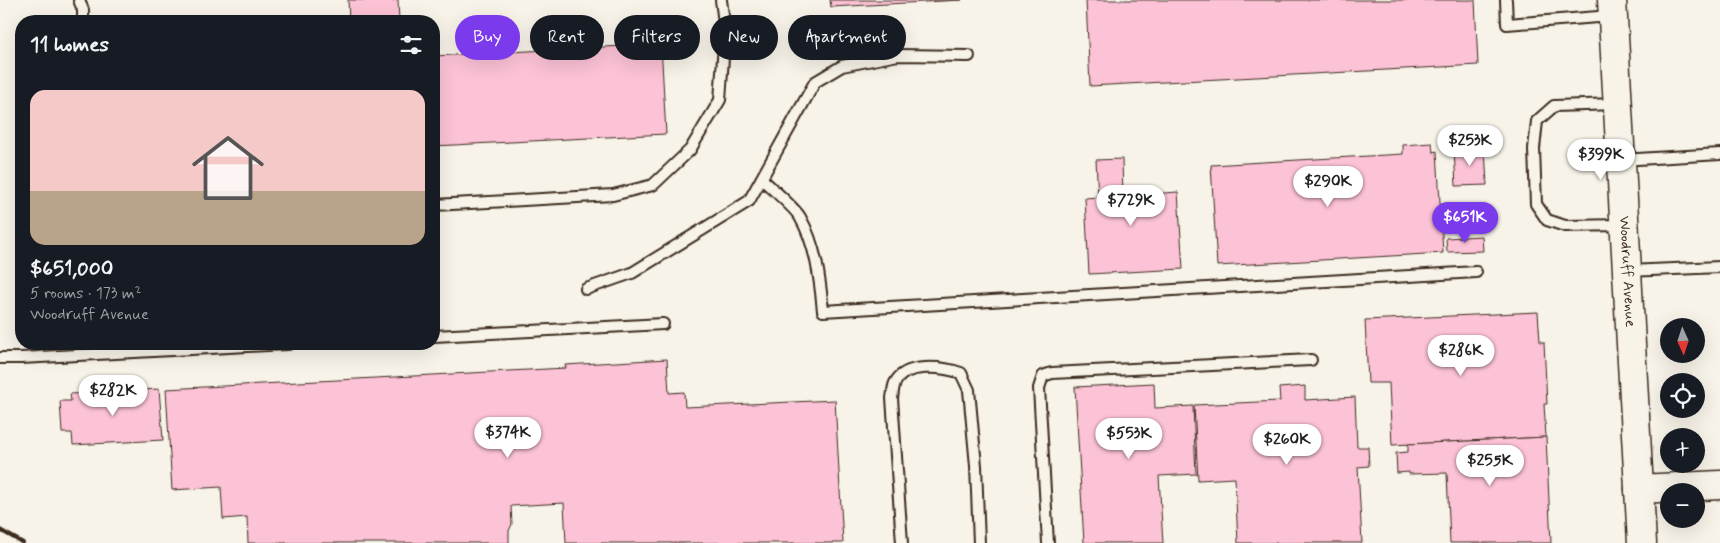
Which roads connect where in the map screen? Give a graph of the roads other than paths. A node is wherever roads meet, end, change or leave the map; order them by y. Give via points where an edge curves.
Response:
1 (79, 0) edge
2 (721, 0) edge
3 (1506, 0) edge
4 (1612, 8) edge
5 (83, 15) edge
6 (969, 56) dead end
7 (1617, 104) junction
8 (1720, 154) edge
9 (1621, 160) junction
10 (762, 179) junction
11 (440, 205) edge
12 (1624, 225) junction
13 (1720, 267) edge
14 (1627, 271) junction
15 (1476, 272) dead end
16 (586, 289) dead end
17 (663, 324) dead end
18 (440, 336) edge
19 (174, 350) edge
20 (0, 358) edge
21 (1311, 360) dead end
22 (1720, 484) edge
23 (1639, 489) junction
24 (902, 543) edge
25 (979, 543) edge
26 (1048, 543) edge
27 (1642, 543) edge

1 - 5 lane
2 - 11 lane via 724,30 720,100 690,150 653,185 613,195
3 - 4 lane via 1507,24
4 - 7 main road, Woodruff Avenue
6 - 10 lane via 898,55 842,66 815,82
7 - 9 main road, Woodruff Avenue
7 - 12 lane via 1554,106 1537,121 1534,149 1536,204 1546,220 1565,226
8 - 9 lane
9 - 12 main road, Woodruff Avenue
10 - 15 lane via 800,216 814,252 823,311
10 - 16 lane via 750,201 632,273
12 - 14 main road, Woodruff Avenue
13 - 14 lane
14 - 23 main road, Woodruff Avenue
17 - 18 lane
19 - 20 lane
21 - 26 lane via 1043,376 1039,388
22 - 23 main road
23 - 27 main road, Woodruff Avenue
24 - 25 lane via 892,398 901,376 927,366 961,374 970,390

